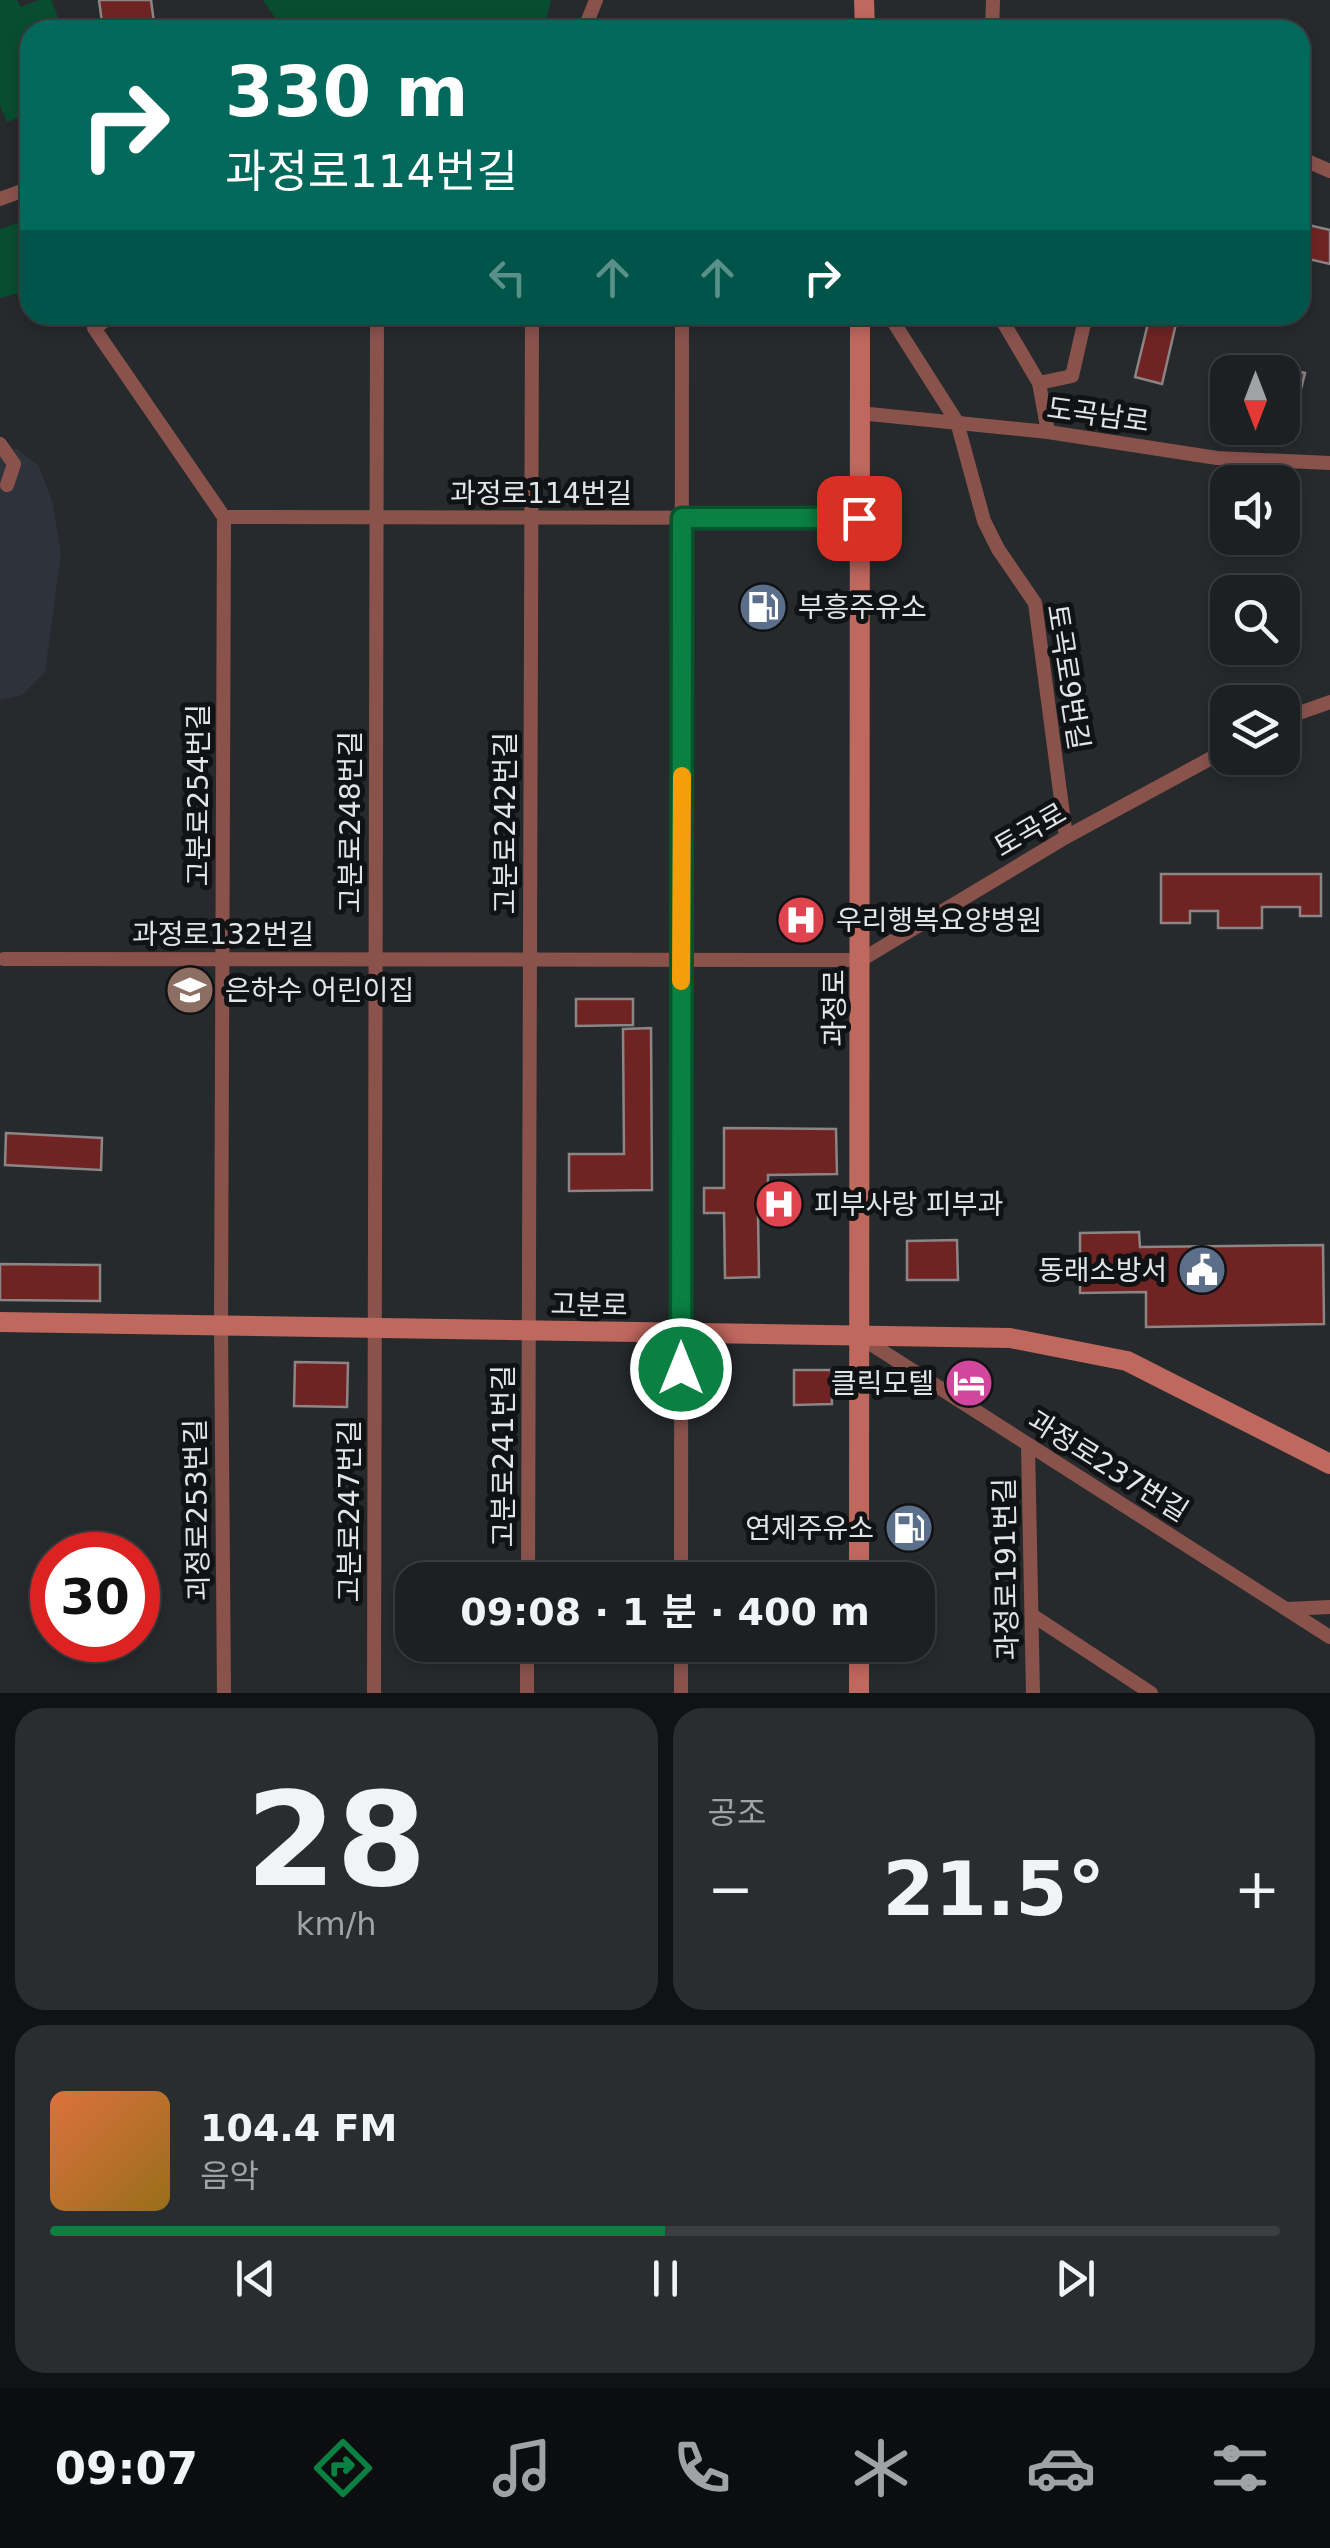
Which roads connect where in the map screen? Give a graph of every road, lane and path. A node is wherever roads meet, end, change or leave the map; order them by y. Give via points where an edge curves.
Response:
1 (99, 325) edge
2 (377, 325) edge
3 (532, 325) edge
4 (682, 325) edge
5 (860, 325) edge
6 (895, 325) edge
7 (1005, 325) edge
8 (1084, 325) edge
9 (1039, 383) junction
10 (859, 413) junction
11 (957, 422) junction
12 (1048, 432) junction
13 (0, 444) edge
14 (1330, 463) edge
15 (7, 485) dead end
16 (224, 517) junction
17 (376, 518) junction
18 (531, 518) junction
19 (682, 518) junction
20 (859, 518) junction
21 (1330, 702) edge
22 (1300, 713) edge
23 (1210, 759) edge
24 (1066, 837) junction
25 (4, 959) dead end
26 (222, 959) junction
27 (375, 959) junction
28 (530, 960) junction
29 (681, 960) junction
30 (862, 960) junction
31 (0, 1322) edge
32 (221, 1326) junction
33 (374, 1329) junction
34 (529, 1331) junction
35 (681, 1334) junction
36 (859, 1337) junction
37 (1028, 1445) junction
38 (1330, 1464) edge
39 (528, 1562) edge
40 (681, 1562) edge
41 (859, 1562) edge
42 (1330, 1606) edge
43 (1287, 1609) junction
44 (1032, 1615) junction
45 (1330, 1637) edge
46 (527, 1662) edge
47 (681, 1662) edge
48 (859, 1662) edge
49 (224, 1693) edge
50 (374, 1693) edge
51 (527, 1693) edge
52 (681, 1693) edge
53 (859, 1693) edge
54 (1032, 1693) edge
55 (1151, 1693) edge

1 - 16 street via 94,328
2 - 17 street, 고분로248번길
3 - 18 street, 고분로242번길
4 - 19 street
5 - 10 main road, 과정로
6 - 11 street
7 - 9 street
8 - 9 street via 1072,376
9 - 12 street
10 - 11 street, 도곡남로
10 - 20 main road, 과정로
11 - 12 street, 도곡남로
11 - 24 street, 토곡로9번길 via 984,520 1036,603
12 - 14 street, 도곡남로 via 1216,458
13 - 15 street via 14,464
16 - 17 street, 과정로114번길
16 - 26 street, 고분로254번길
17 - 18 street, 과정로114번길
17 - 27 street, 고분로248번길
18 - 19 street, 과정로114번길
18 - 28 street, 고분로242번길
19 - 20 street, 과정로114번길
19 - 29 street
20 - 30 main road, 과정로
21 - 22 street
23 - 24 street, 토곡로
24 - 30 street, 토곡로
25 - 26 street, 과정로132번길
26 - 27 street, 과정로132번길
26 - 32 street, 고분로254번길
27 - 28 street, 과정로132번길
27 - 33 street, 고분로248번길
28 - 29 street, 과정로132번길
28 - 34 street, 고분로242번길
29 - 30 street, 과정로132번길
29 - 35 street
30 - 36 main road, 과정로
31 - 32 main road, 고분로
32 - 33 main road, 고분로
32 - 49 street, 괴정로253번길
33 - 34 main road, 고분로
33 - 50 street, 고분로247번길
34 - 35 main road, 고분로
34 - 39 street, 고분로241번길
35 - 36 main road, 고분로
35 - 40 street
36 - 37 street, 과정로237번길
36 - 38 main road, 고분로 via 1010,1338 1127,1360
36 - 41 main road, 과정로
37 - 43 street, 과정로237번길
37 - 44 street, 과정로191번길
42 - 43 street
43 - 45 street, 과정로237번길
44 - 54 street, 과정로191번길
44 - 55 street
46 - 51 street
47 - 52 street
48 - 53 main road

